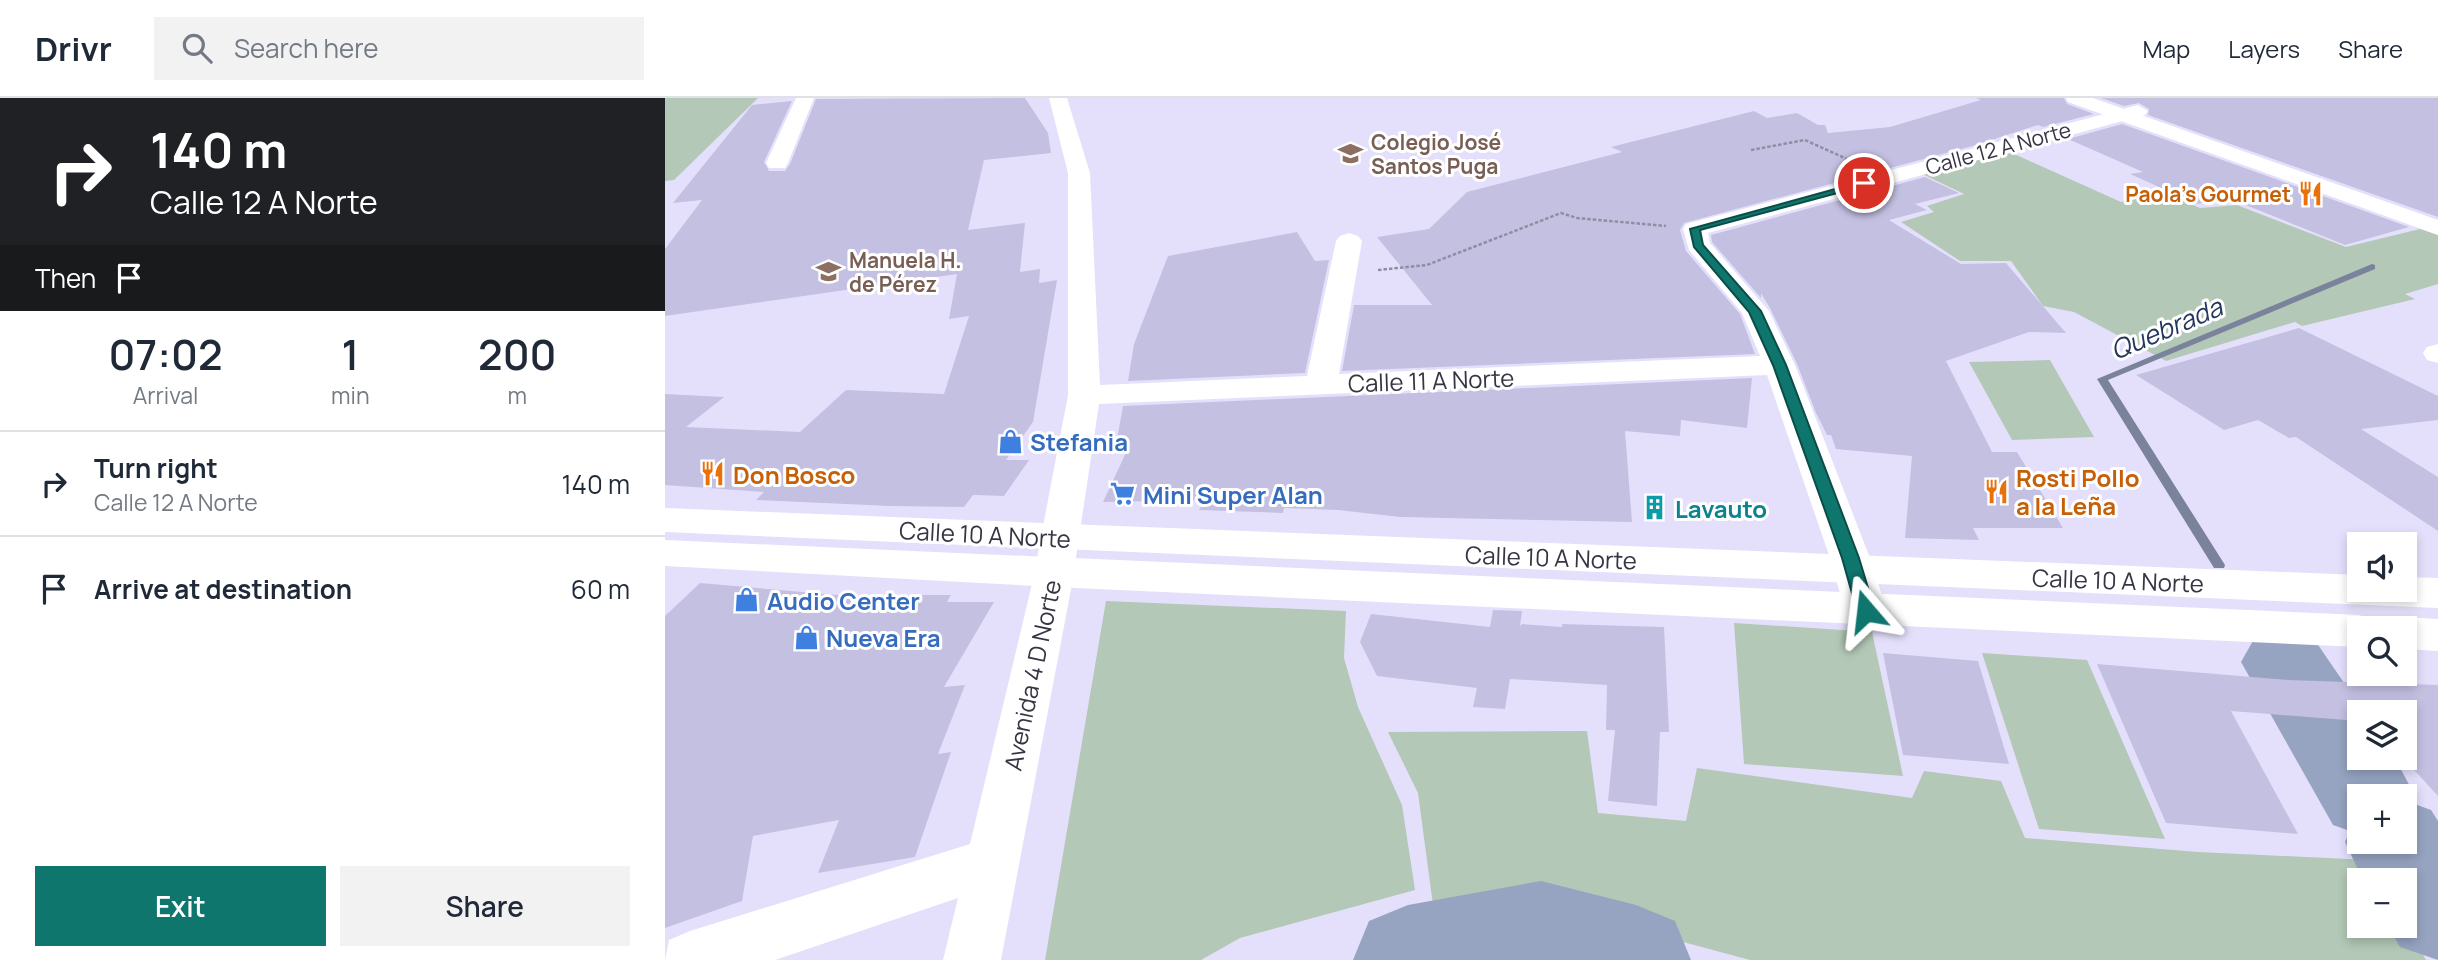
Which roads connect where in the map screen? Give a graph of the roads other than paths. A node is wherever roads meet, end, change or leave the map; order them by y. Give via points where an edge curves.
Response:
1 (805, 98) edge
2 (1058, 98) edge
3 (2087, 99) edge
4 (2131, 113) junction
5 (776, 163) dead end
6 (2438, 218) edge
7 (2438, 228) edge
8 (1349, 241) dead end
9 (1779, 365) junction
10 (1321, 384) junction
11 (1084, 395) junction
12 (665, 520) edge
13 (665, 553) edge
14 (1056, 556) junction
15 (1853, 569) junction
16 (2435, 596) edge
17 (1866, 611) junction
18 (2347, 631) edge
19 (2417, 634) edge
20 (2438, 635) edge
21 (991, 862) junction
22 (690, 960) edge
23 (972, 960) edge

1 - 5 street
2 - 11 street, Avenida 4 D Norte via 1079,173
3 - 4 street
4 - 6 street
4 - 7 street
4 - 9 street, Calle 12 A Norte via 1695,229 1698,245 1755,311
8 - 10 street
9 - 10 street, Calle 11 A Norte
9 - 15 street
10 - 11 street, Calle 11 A Norte
11 - 14 street, Avenida 4 D Norte
12 - 14 street, Calle 10 A Norte
13 - 14 street, Calle 10 A Norte
14 - 15 street, Calle 10 A Norte
14 - 17 street, Calle 10 A Norte
14 - 21 street, Avenida 4 D Norte
15 - 16 street, Calle 10 A Norte
15 - 17 street
17 - 18 street, Calle 10 A Norte
19 - 20 street
21 - 22 street
21 - 23 street, Avenida 4 D Norte

